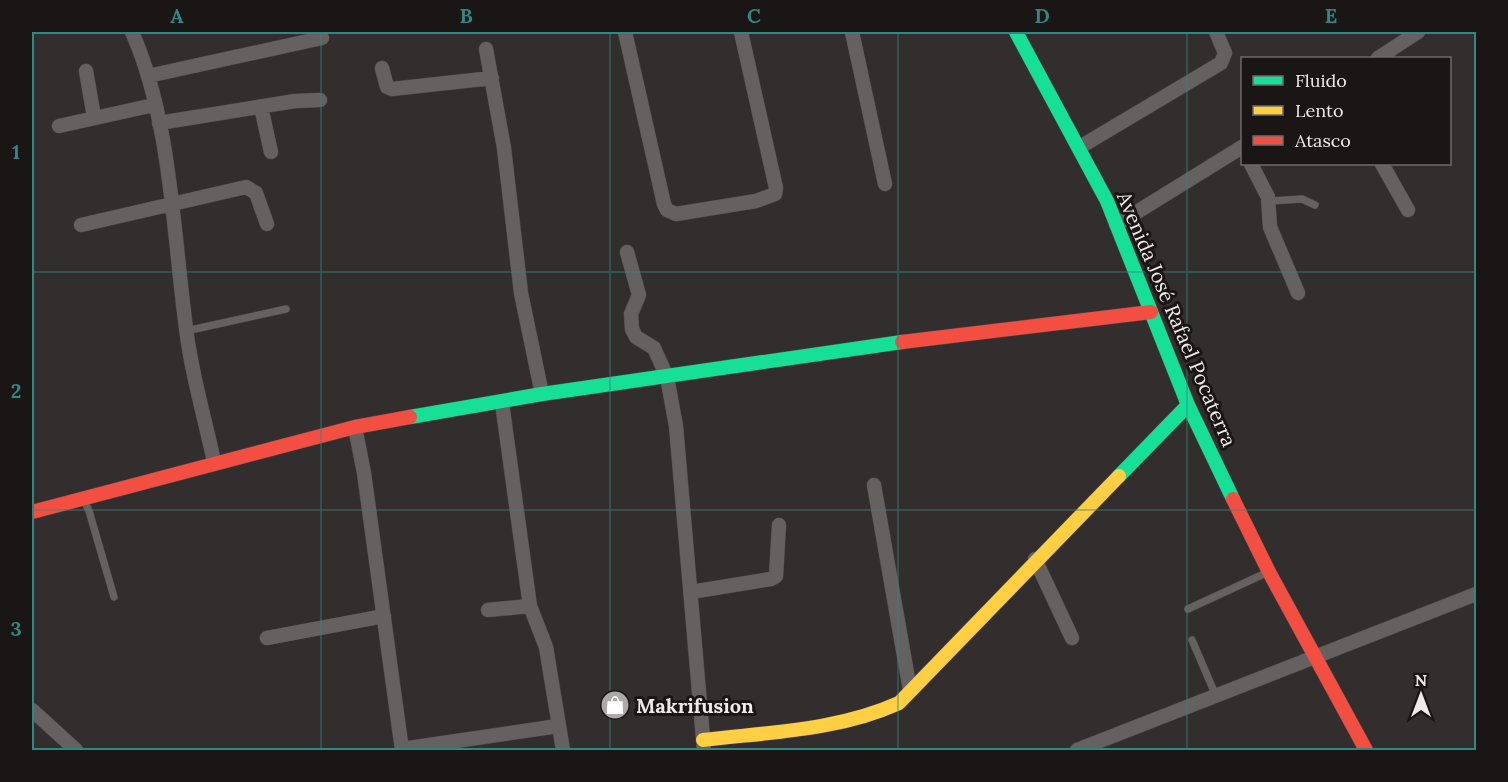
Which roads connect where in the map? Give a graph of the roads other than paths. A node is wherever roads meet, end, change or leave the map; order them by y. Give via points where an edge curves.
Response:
1 (132, 32) edge
2 (625, 32) edge
3 (741, 32) edge
4 (852, 32) edge
5 (1016, 32) edge
6 (1216, 32) edge
7 (1418, 32) edge
8 (321, 38) dead end
9 (486, 49) dead end
10 (1387, 56) edge
11 (382, 68) dead end
12 (86, 71) dead end
13 (148, 76) junction
14 (492, 78) junction
15 (320, 100) dead end
16 (154, 105) junction
17 (261, 106) junction
18 (94, 117) junction
19 (159, 123) junction
20 (59, 126) dead end
21 (1080, 147) junction
22 (1241, 148) edge
23 (271, 152) dead end
24 (1251, 165) edge
25 (1384, 165) edge
26 (885, 184) dead end
27 (1269, 201) junction
28 (171, 202) junction
29 (1315, 205) dead end
30 (1408, 210) dead end
31 (267, 224) dead end
32 (81, 225) dead end
33 (1116, 225) junction
34 (627, 252) dead end
35 (1298, 293) dead end
36 (286, 309) dead end
37 (1150, 312) junction
38 (186, 331) junction
39 (667, 378) junction
40 (542, 394) junction
41 (502, 403) junction
42 (1188, 405) junction
43 (355, 427) junction
44 (214, 462) junction
45 (874, 485) dead end
46 (82, 498) junction
47 (32, 512) edge
48 (779, 525) dead end
49 (1035, 559) junction
50 (1269, 572) junction
51 (691, 592) junction
52 (1476, 594) edge
53 (114, 597) dead end
54 (530, 606) junction
55 (1188, 609) dead end
56 (488, 610) dead end
57 (384, 616) junction
58 (267, 638) dead end
59 (1072, 638) dead end
60 (1192, 640) dead end
61 (1314, 658) junction
62 (910, 690) junction
63 (1216, 696) junction
64 (32, 710) edge
65 (558, 726) junction
66 (703, 745) edge
67 (76, 750) edge
68 (402, 750) edge
69 (563, 750) edge
70 (1077, 750) edge
71 (1366, 750) edge

1 - 13 street
2 - 3 street via 664,204 676,214 756,201 775,194
4 - 26 street
5 - 21 street, Avenida José Rafael Pocaterra
6 - 21 street via 1225,53 1221,63
7 - 10 street
8 - 13 street
9 - 14 street
11 - 14 street via 387,87 392,89
12 - 18 street
13 - 16 street
14 - 40 street via 521,293
15 - 17 street
16 - 18 street
16 - 19 street
17 - 19 street
17 - 23 street
18 - 20 street
19 - 28 street
21 - 33 street, Avenida José Rafael Pocaterra
22 - 33 street
24 - 27 street
25 - 30 street
27 - 29 lane via 1302,199
27 - 35 street via 1270,227
28 - 31 street via 246,187 256,193
28 - 32 street
28 - 38 street
33 - 37 street, Avenida José Rafael Pocaterra
34 - 39 street via 639,295 631,314 632,329 636,337 654,348
36 - 38 lane
37 - 39 street via 830,351
37 - 42 street, Avenida José Rafael Pocaterra
38 - 44 street
39 - 40 street
39 - 51 street via 676,426
40 - 41 street
41 - 43 street
41 - 54 street
42 - 49 street via 1095,504
42 - 50 street, Avenida José Rafael Pocaterra
43 - 44 street
43 - 57 street
44 - 46 street
45 - 62 street
46 - 47 street
46 - 53 lane
48 - 51 street via 776,576
49 - 59 street
49 - 62 street
50 - 55 lane
50 - 61 street, Avenida José Rafael Pocaterra
51 - 66 street
52 - 61 street
54 - 56 street
54 - 65 street via 546,647
57 - 58 street
57 - 68 street
60 - 63 lane
61 - 63 street
61 - 71 street, Avenida José Rafael Pocaterra
62 - 66 street via 899,703 877,714
63 - 70 street
64 - 67 street
65 - 68 street
65 - 69 street

